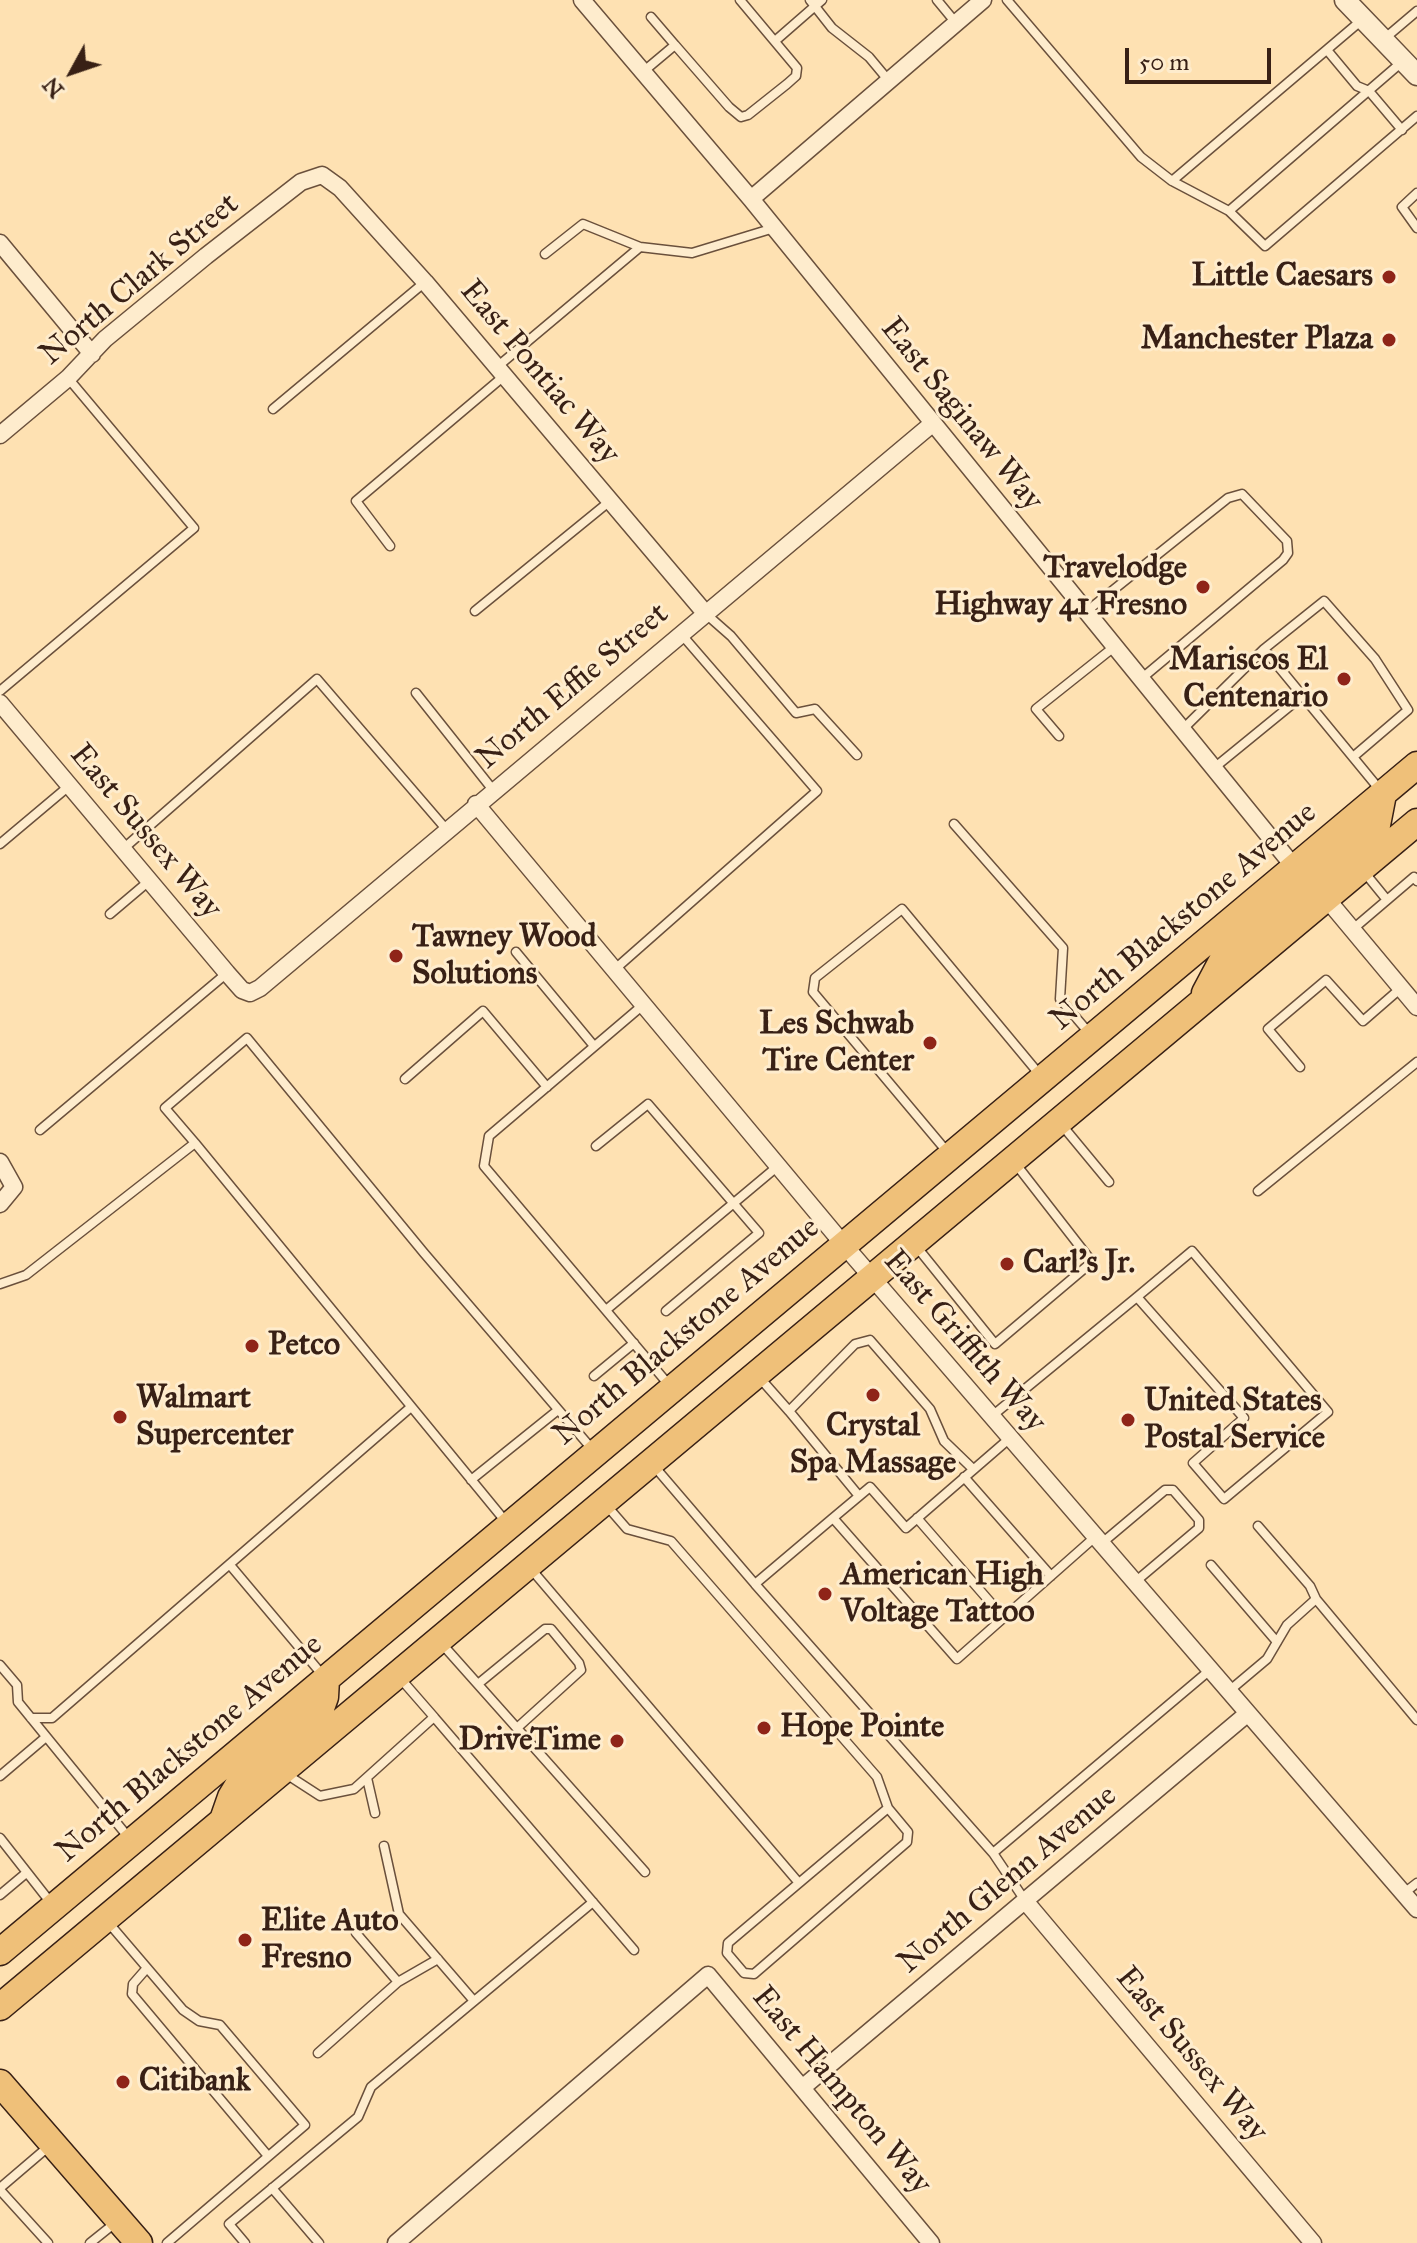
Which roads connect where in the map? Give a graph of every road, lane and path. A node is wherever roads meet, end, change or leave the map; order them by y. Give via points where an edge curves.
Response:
1 (582, 0) edge
2 (740, 0) edge
3 (937, 0) edge
4 (983, 0) edge
5 (1007, 0) edge
6 (1345, 0) edge
7 (816, 2) edge
8 (1417, 11) edge
9 (651, 17) dead end
10 (1363, 19) junction
11 (956, 23) junction
12 (1383, 39) junction
13 (775, 41) junction
14 (675, 45) junction
15 (1327, 50) junction
16 (1410, 68) edge
17 (643, 72) junction
18 (889, 81) junction
19 (1369, 91) junction
20 (1417, 116) edge
21 (1402, 130) junction
22 (322, 175) joint
23 (1172, 181) junction
24 (1417, 193) edge
25 (751, 199) junction
26 (1229, 211) junction
27 (774, 228) junction
28 (1417, 228) edge
29 (0, 243) edge
30 (640, 247) junction
31 (545, 254) dead end
32 (425, 282) junction
33 (92, 354) junction
34 (501, 371) junction
35 (68, 378) junction
36 (273, 409) dead end
37 (932, 424) junction
38 (0, 435) edge
39 (611, 501) junction
40 (390, 546) dead end
41 (475, 611) dead end
42 (1085, 612) junction
43 (706, 614) junction
44 (681, 634) junction
45 (1114, 647) junction
46 (1264, 649) junction
47 (1141, 680) junction
48 (0, 691) edge
49 (416, 693) dead end
50 (1301, 697) junction
51 (0, 703) edge
52 (1182, 730) junction
53 (1059, 736) dead end
54 (857, 755) dead end
55 (1353, 757) junction
56 (1417, 765) edge
57 (1214, 769) junction
58 (69, 786) junction
59 (493, 790) junction
60 (1383, 794) junction
61 (476, 804) junction
62 (1417, 822) edge
63 (954, 824) dead end
64 (446, 829) junction
65 (0, 844) edge
66 (123, 849) junction
67 (1295, 868) junction
68 (1361, 869) junction
69 (149, 881) junction
70 (1417, 881) edge
71 (1326, 898) junction
72 (1387, 900) junction
73 (110, 914) dead end
74 (1353, 929) junction
75 (516, 952) dead end
76 (614, 970) junction
77 (227, 973) junction
78 (1401, 988) junction
79 (250, 993) joint
80 (1199, 1004) junction
81 (643, 1005) junction
82 (1417, 1007) edge
83 (1093, 1037) junction
84 (594, 1046) junction
85 (1417, 1062) edge
86 (1300, 1067) dead end
87 (1043, 1078) junction
88 (405, 1079) dead end
89 (547, 1087) junction
90 (1059, 1122) junction
91 (40, 1130) dead end
92 (195, 1143) junction
93 (596, 1146) dead end
94 (951, 1156) junction
95 (1012, 1160) junction
96 (0, 1162) edge
97 (778, 1166) junction
98 (1109, 1182) dead end
99 (1258, 1191) dead end
100 (733, 1203) junction
101 (0, 1204) edge
102 (913, 1243) junction
103 (844, 1245) junction
104 (872, 1277) junction
105 (0, 1284) edge
106 (1137, 1297) junction
107 (606, 1310) junction
108 (666, 1311) dead end
109 (634, 1343) junction
110 (757, 1374) junction
111 (594, 1376) dead end
112 (672, 1389) junction
113 (411, 1407) junction
114 (558, 1410) junction
115 (789, 1411) junction
116 (992, 1417) junction
117 (1010, 1438) junction
118 (595, 1453) junction
119 (651, 1463) junction
120 (973, 1469) junction
121 (964, 1477) junction
122 (471, 1480) junction
123 (859, 1496) junction
124 (604, 1502) junction
125 (833, 1518) junction
126 (917, 1518) junction
127 (509, 1526) junction
128 (1258, 1526) dead end
129 (1098, 1540) junction
130 (230, 1565) junction
131 (528, 1565) junction
132 (1211, 1565) dead end
133 (1051, 1576) junction
134 (1135, 1583) junction
135 (755, 1584) junction
136 (1316, 1599) junction
137 (1004, 1618) junction
138 (438, 1640) junction
139 (1277, 1642) junction
140 (0, 1665) edge
141 (1210, 1670) junction
142 (398, 1675) junction
143 (326, 1679) junction
144 (478, 1684) junction
145 (1229, 1692) junction
146 (1247, 1714) junction
147 (434, 1717) junction
148 (31, 1718) junction
149 (1417, 1720) edge
150 (517, 1728) junction
151 (46, 1737) junction
152 (282, 1772) junction
153 (0, 1776) edge
154 (367, 1778) junction
155 (888, 1808) junction
156 (375, 1813) dead end
157 (223, 1821) junction
158 (0, 1838) edge
159 (132, 1841) junction
160 (384, 1846) dead end
161 (993, 1853) junction
162 (645, 1872) dead end
163 (25, 1874) junction
164 (799, 1883) junction
165 (1410, 1888) edge
166 (0, 1895) edge
167 (593, 1902) junction
168 (1026, 1902) junction
169 (54, 1906) junction
170 (1417, 1909) edge
171 (106, 1919) junction
172 (356, 1933) dead end
173 (634, 1950) dead end
174 (0, 1952) edge
175 (438, 1959) junction
176 (147, 1968) junction
177 (398, 1982) junction
178 (474, 2001) junction
179 (0, 2007) edge
180 (318, 2053) dead end
181 (0, 2083) edge
182 (802, 2088) junction
183 (52, 2144) junction
184 (268, 2156) junction
185 (272, 2188) junction
186 (0, 2189) edge
187 (119, 2220) junction
188 (48, 2243) edge
189 (90, 2243) edge
190 (139, 2243) edge
191 (167, 2243) edge
192 (245, 2243) edge
193 (319, 2243) edge
194 (396, 2243) edge
195 (931, 2243) edge
196 (1313, 2243) edge

1 - 17 street, East Saginaw Way
2 - 13 lane
3 - 11 lane
4 - 11 street
5 - 23 lane via 1141,157
6 - 10 street
7 - 13 lane
7 - 18 lane via 832,28
8 - 12 lane
9 - 14 lane
10 - 12 street
10 - 15 lane
11 - 18 street
12 - 16 street
13 - 14 lane via 797,68 796,76 741,117
14 - 17 lane
15 - 19 lane via 1357,86
15 - 23 lane
16 - 19 lane
17 - 25 street, East Saginaw Way
18 - 25 street
19 - 21 lane
19 - 26 lane
20 - 21 lane
21 - 26 lane via 1265,246
22 - 32 street, East Pontiac Way
22 - 33 street, North Clark Street via 301,182
23 - 26 lane
24 - 28 lane via 1402,207
25 - 27 street, East Saginaw Way
27 - 30 lane via 692,253
27 - 37 street, East Saginaw Way
29 - 33 street
30 - 31 lane via 583,224
30 - 34 lane
32 - 34 street, East Pontiac Way
32 - 36 lane
33 - 35 street, North Clark Street
34 - 39 street, East Pontiac Way
34 - 40 lane via 356,501
35 - 38 street, North Clark Street
35 - 48 lane via 194,528
37 - 42 street, East Saginaw Way
37 - 43 street, North Effie Street
39 - 41 lane
39 - 43 street, East Pontiac Way
42 - 45 street, East Saginaw Way
42 - 47 lane via 1228,498 1242,494 1287,541 1283,560
43 - 44 street, North Effie Street
43 - 54 lane via 796,713 815,709
44 - 59 street, North Effie Street
44 - 76 lane via 817,791
45 - 47 street, East Saginaw Way
45 - 53 lane via 1036,709
46 - 50 lane
46 - 52 lane
46 - 55 lane via 1324,601 1375,659 1408,710
47 - 52 street, East Saginaw Way
49 - 59 lane
50 - 55 lane
50 - 57 lane
51 - 58 street, East Sussex Way
52 - 57 street, East Saginaw Way
55 - 60 lane
56 - 60 main road, North Blackstone Avenue
57 - 67 street, East Saginaw Way
58 - 65 lane
58 - 66 street, East Sussex Way
59 - 61 street, North Effie Street
60 - 67 main road, North Blackstone Avenue
60 - 71 main road via 1377,825 1321,876 1319,887
61 - 64 street, North Effie Street
61 - 76 street, East Griffith Way
62 - 68 main road
63 - 83 lane via 1063,948 1060,999
64 - 66 lane via 317,679
64 - 79 street, North Effie Street
66 - 69 street, East Sussex Way
67 - 80 main road via 1301,880 1296,894 1222,961
67 - 83 main road, North Blackstone Avenue
68 - 71 main road
68 - 72 lane
69 - 73 lane
69 - 77 street, East Sussex Way
70 - 72 lane via 1414,877
71 - 74 street
71 - 80 main road
72 - 74 lane
74 - 78 street
75 - 84 lane
76 - 81 street, East Griffith Way
77 - 79 street, East Sussex Way
77 - 91 lane
78 - 82 street
78 - 86 lane via 1363,1021 1326,980 1268,1029
80 - 90 main road
81 - 84 lane
81 - 97 street, East Griffith Way
83 - 87 main road, North Blackstone Avenue
84 - 89 lane
85 - 99 lane
87 - 94 main road, North Blackstone Avenue
87 - 94 lane via 902,909 815,978 813,992
88 - 89 lane via 483,1011
89 - 107 lane via 489,1136 484,1166
90 - 95 main road
90 - 98 lane
92 - 105 lane via 52,1257
92 - 113 lane
92 - 114 lane via 165,1108 247,1038
93 - 100 lane via 648,1104
94 - 103 main road, North Blackstone Avenue
95 - 102 main road
95 - 102 lane via 1092,1262 995,1344
96 - 101 street via 14,1187
97 - 100 lane
97 - 103 street, East Griffith Way
100 - 107 lane
100 - 108 lane via 759,1233
102 - 104 main road
103 - 104 street, East Griffith Way
103 - 112 main road, North Blackstone Avenue
104 - 110 main road
104 - 116 street, East Griffith Way
106 - 106 lane via 1192,1251 1328,1412 1224,1499 1193,1463 1244,1418
106 - 116 lane
107 - 109 lane
109 - 111 lane
109 - 112 lane
110 - 115 lane
110 - 119 main road
112 - 118 main road, North Blackstone Avenue
113 - 122 lane
113 - 130 lane
114 - 118 lane
114 - 122 lane
115 - 120 lane via 855,1344 870,1340 930,1409 944,1441
115 - 123 lane
116 - 117 street, East Griffith Way
117 - 120 lane
117 - 129 street, East Griffith Way
118 - 127 main road, North Blackstone Avenue
119 - 124 main road
119 - 135 lane
120 - 121 lane
121 - 126 lane
121 - 133 lane
122 - 127 lane
123 - 125 lane
123 - 126 lane via 870,1487 906,1528
124 - 131 main road
124 - 155 lane via 627,1529 671,1541 877,1777
125 - 135 lane
125 - 137 lane via 957,1659
126 - 137 lane
127 - 143 main road, North Blackstone Avenue
128 - 136 lane
129 - 133 lane
129 - 134 street, East Griffith Way
129 - 134 lane via 1165,1490 1173,1490 1182,1500 1199,1520 1199,1528
130 - 143 lane
130 - 148 lane via 52,1718
131 - 138 main road
131 - 164 lane
132 - 139 lane
133 - 137 lane
134 - 141 street, East Griffith Way
135 - 161 lane
136 - 139 lane via 1287,1625
136 - 149 lane
138 - 142 main road
138 - 144 lane
139 - 145 lane via 1267,1659
140 - 148 lane via 17,1685 18,1702
141 - 145 street, East Griffith Way
141 - 161 lane
142 - 147 lane
142 - 152 main road
143 - 157 main road via 320,1711 245,1774
143 - 159 main road, North Blackstone Avenue
144 - 150 lane
144 - 150 lane via 551,1629 581,1670
145 - 146 street, East Griffith Way
146 - 165 street, East Griffith Way
146 - 168 street, North Glenn Avenue
147 - 154 lane
147 - 167 lane
148 - 151 lane
150 - 162 lane
151 - 153 lane
151 - 159 lane
152 - 154 lane via 320,1796 354,1789
152 - 157 main road
154 - 156 lane
155 - 164 lane
155 - 164 lane via 908,1832 907,1842 754,1974 744,1973 727,1953 728,1943
157 - 171 main road
158 - 163 lane
159 - 169 main road, North Blackstone Avenue
160 - 175 lane via 399,1914
161 - 168 lane
163 - 166 lane
163 - 169 lane
165 - 170 street, East Griffith Way
167 - 173 lane
167 - 178 lane
168 - 182 street, North Glenn Avenue
168 - 196 street, East Sussex Way
169 - 174 main road, North Blackstone Avenue
171 - 176 lane
171 - 179 main road
172 - 177 lane
175 - 177 lane
175 - 178 lane
176 - 184 lane via 133,1984 132,1994
176 - 184 lane via 183,2010 199,2021 220,2025 305,2125
177 - 180 lane
178 - 185 lane via 371,2087 358,2117
181 - 183 main road
182 - 194 street, East Hampton Way via 708,1975
182 - 195 street, East Hampton Way
183 - 186 lane
183 - 187 main road
184 - 191 lane
185 - 192 lane via 229,2224
185 - 193 lane
186 - 188 lane
187 - 189 lane
187 - 190 main road

